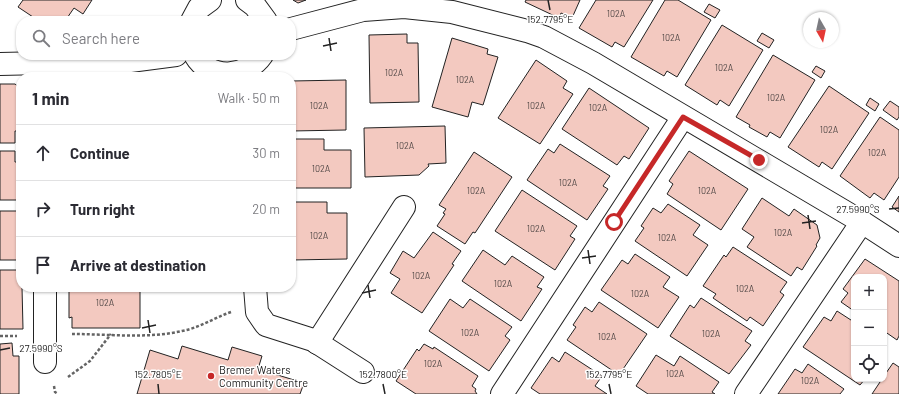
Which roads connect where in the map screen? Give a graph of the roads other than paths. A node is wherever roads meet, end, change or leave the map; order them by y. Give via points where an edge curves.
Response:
1 (247, 0) edge
2 (262, 16) edge
3 (296, 28) edge
4 (143, 60) edge
5 (199, 60) edge
6 (258, 60) edge
7 (0, 64) edge
8 (43, 70) edge
9 (217, 72) edge
10 (244, 72) edge
11 (683, 117) junction
12 (404, 207) dead end
13 (862, 222) junction
14 (899, 246) edge
15 (45, 292) edge
16 (255, 297) edge
17 (317, 343) junction
18 (45, 362) dead end
19 (363, 372) dead end
20 (502, 394) edge
21 (746, 394) edge

1 - 2 street
3 - 11 street via 354,12 383,8 422,8 463,14 544,37
4 - 8 street
5 - 9 street
6 - 10 street
7 - 8 street
11 - 13 street
11 - 20 street
12 - 17 street
13 - 14 street
13 - 21 street
15 - 18 street
16 - 17 street via 260,318 266,325
17 - 19 street

